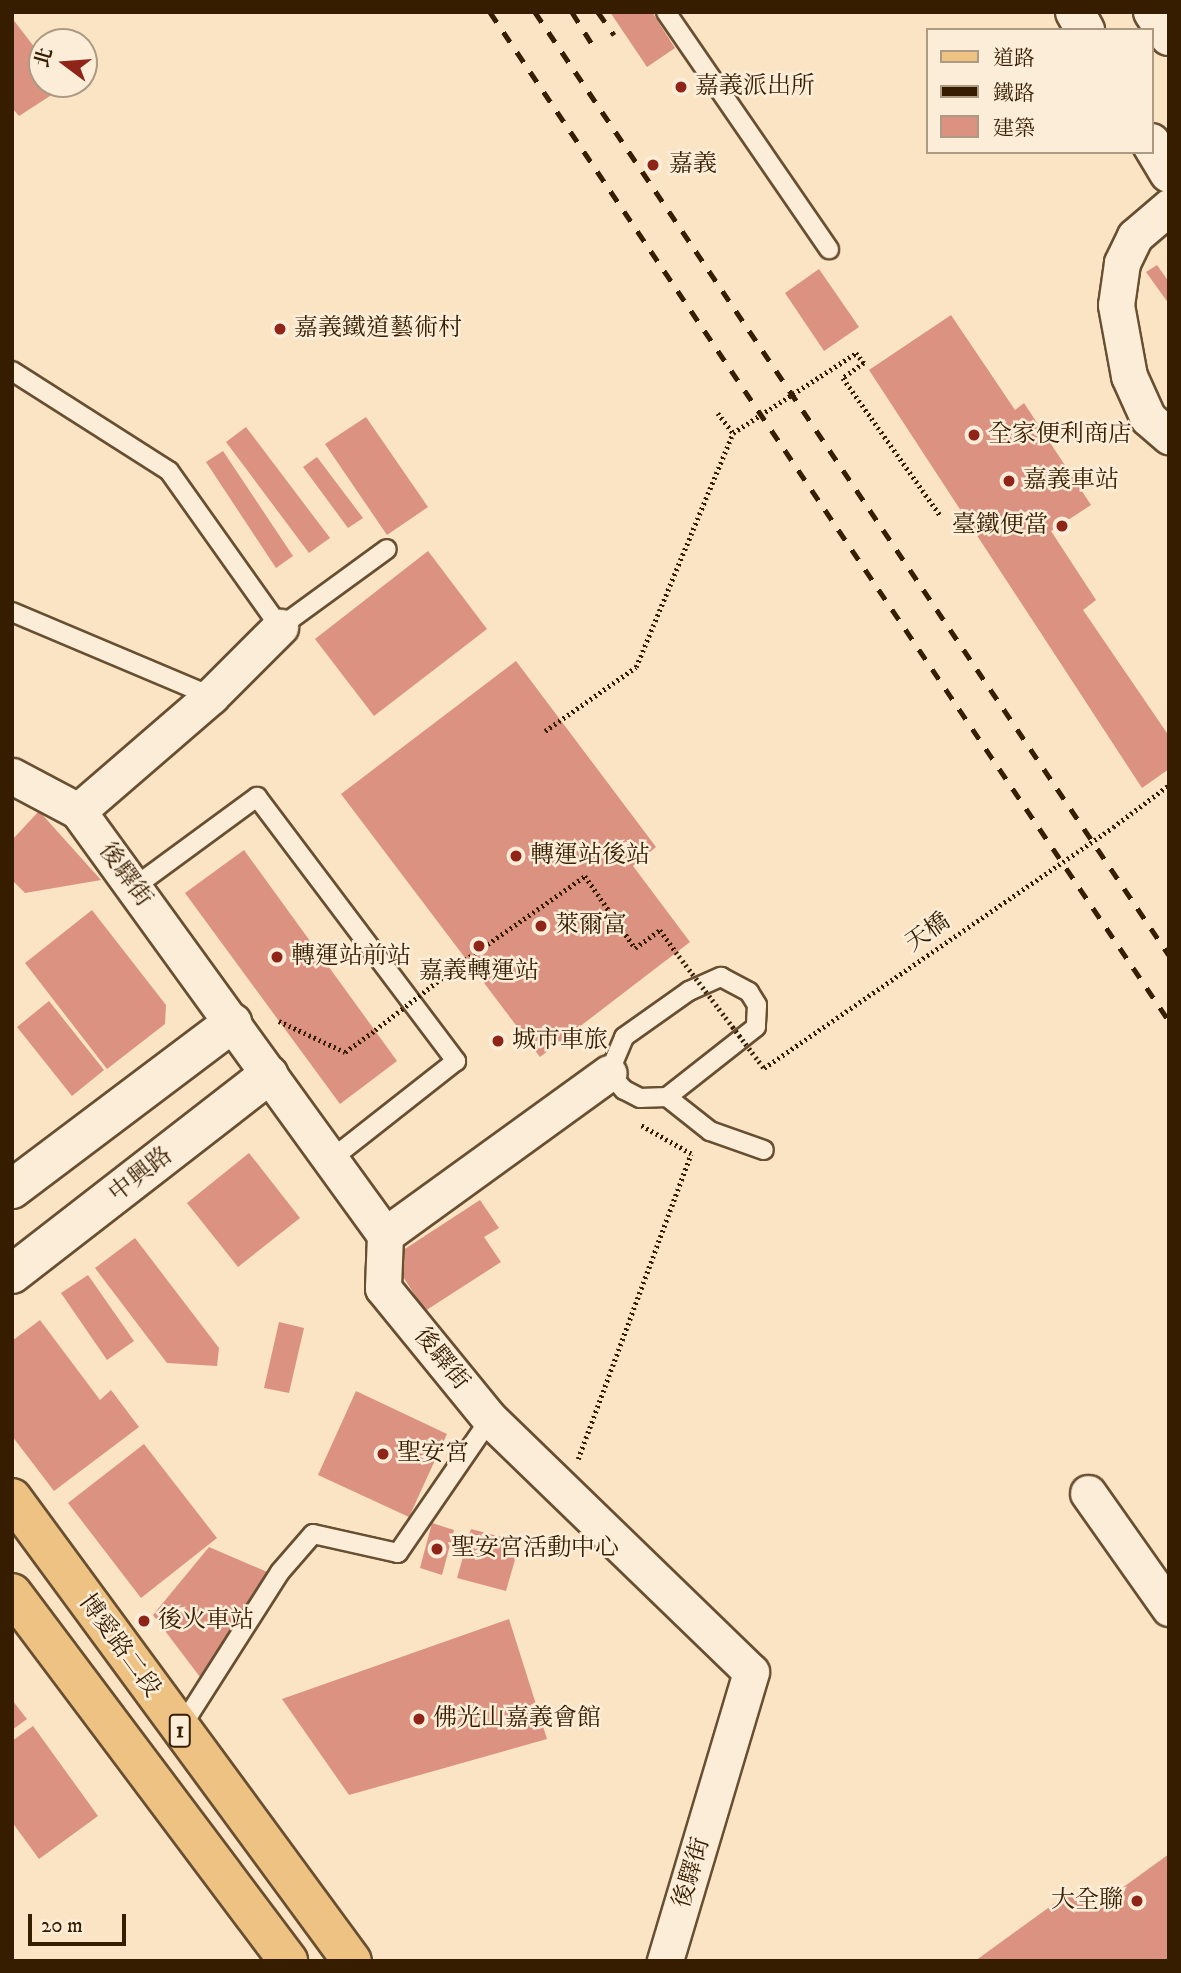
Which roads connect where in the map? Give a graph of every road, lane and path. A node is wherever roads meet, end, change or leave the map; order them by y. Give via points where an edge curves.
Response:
1 (666, 12) edge
2 (1075, 12) edge
3 (1153, 12) edge
4 (1085, 28) edge
5 (1169, 36) edge
6 (1153, 146) edge
7 (1169, 173) edge
8 (1169, 206) edge
9 (829, 249) dead end
10 (12, 371) edge
11 (718, 413) dead end
12 (733, 433) junction
13 (1169, 436) edge
14 (940, 515) dead end
15 (387, 549) dead end
16 (12, 612) edge
17 (280, 627) junction
18 (211, 696) junction
19 (545, 732) dead end
20 (12, 776) edge
21 (1169, 785) edge
22 (78, 811) junction
23 (134, 888) junction
24 (232, 1023) junction
25 (279, 1027) dead end
26 (608, 1073) junction
27 (269, 1075) junction
28 (667, 1097) junction
29 (630, 1119) dead end
30 (764, 1150) dead end
31 (330, 1160) junction
32 (12, 1189) edge
33 (385, 1235) junction
34 (12, 1274) edge
35 (490, 1419) junction
36 (565, 1492) junction
37 (1088, 1493) dead end
38 (12, 1498) edge
39 (12, 1594) edge
40 (1169, 1608) edge
41 (180, 1730) junction
42 (288, 1961) edge
43 (352, 1961) edge
44 (665, 1961) edge

1 - 9 lane
2 - 4 street
3 - 5 street
6 - 7 street
8 - 13 street via 1135,236 1122,263 1116,305 1129,376 1148,418
10 - 17 lane via 169,471
11 - 12 path
12 - 14 path, bridge via 856,353 864,363 844,378
12 - 19 path, bridge via 636,667
15 - 17 lane
16 - 18 lane
17 - 18 street
18 - 22 street
20 - 22 street, 後驛街
21 - 25 path, 天橋, bridge via 764,1068 660,930 635,948 585,876 345,1052 279,1021
22 - 23 street, 後驛街
23 - 24 street, 後驛街
23 - 31 lane via 257,797 457,1061
24 - 27 street, 後驛街
24 - 32 street
26 - 28 lane via 640,1098
26 - 28 lane via 624,1037 656,1014 720,977 737,981 757,1005 756,1027
26 - 33 street
27 - 31 street, 後驛街
27 - 34 street, 中興路
28 - 30 lane via 710,1130
29 - 36 path via 691,1154
31 - 33 street, 後驛街
33 - 35 street, 後驛街 via 383,1288
35 - 36 street, 後驛街
35 - 41 lane via 398,1553 313,1534 280,1572
36 - 44 street, 後驛街 via 751,1672
37 - 40 street
38 - 41 main road, 博愛路二段 / 1
39 - 42 main road, 1
41 - 43 main road, 博愛路二段 / 1

